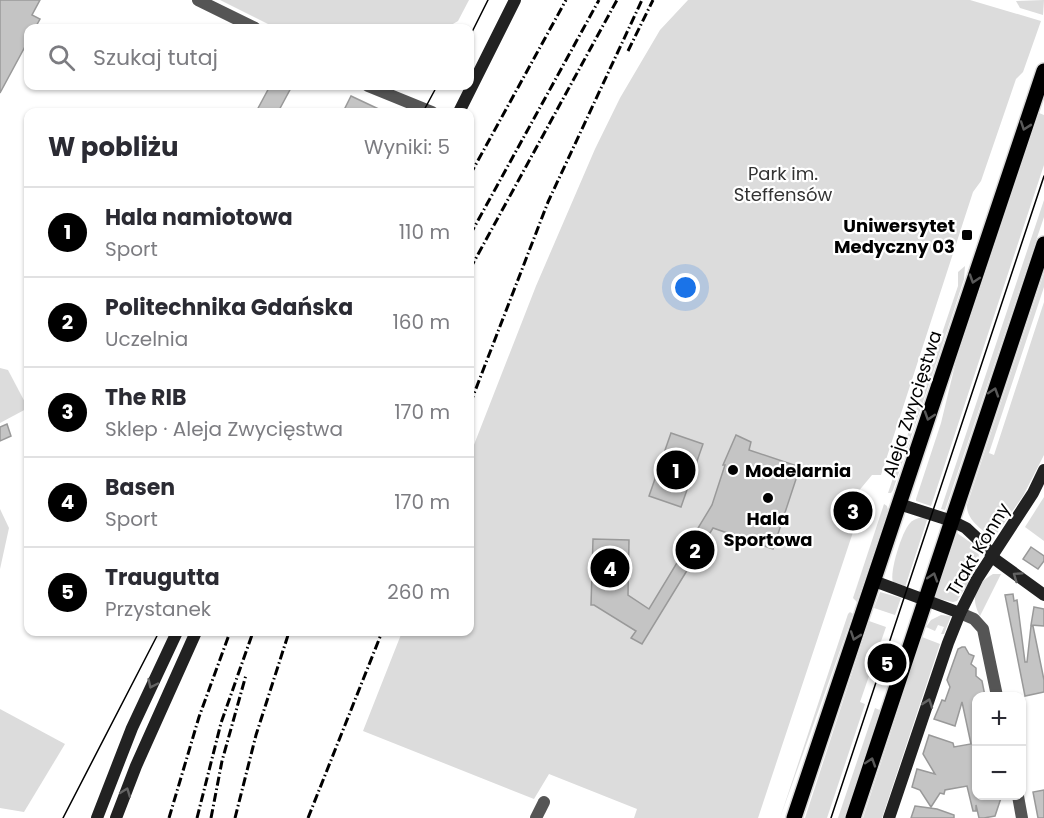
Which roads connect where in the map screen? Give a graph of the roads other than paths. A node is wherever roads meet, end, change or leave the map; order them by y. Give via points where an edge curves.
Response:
1 (198, 0) edge
2 (515, 0) edge
3 (247, 24) edge
4 (1044, 71) edge
5 (474, 82) edge
6 (378, 90) edge
7 (470, 90) edge
8 (422, 108) edge
9 (461, 108) edge
10 (1044, 244) edge
11 (1044, 470) edge
12 (899, 504) junction
13 (952, 521) junction
14 (992, 555) junction
15 (874, 581) junction
16 (1044, 595) edge
17 (926, 599) junction
18 (960, 613) junction
19 (175, 636) edge
20 (194, 636) edge
21 (996, 692) edge
22 (1019, 800) edge
23 (544, 802) dead end
24 (96, 818) edge
25 (116, 818) edge
26 (536, 818) edge
27 (794, 818) edge
28 (853, 818) edge
29 (889, 818) edge
30 (1022, 818) edge

1 - 3 street
2 - 5 street
4 -> 12 main road, Aleja Zwycięstwa
6 - 8 street
7 - 9 street
13 -> 10 main road
11 - 14 street, Trakt Konny via 1034,493
12 - 13 street
12 - 15 main road, Aleja Zwycięstwa
13 - 14 street via 966,528
17 -> 13 main road
16 -> 14 street
14 - 18 street, Trakt Konny
15 - 17 street
15 -> 27 main road, Aleja Zwycięstwa
17 - 18 street
28 -> 17 main road
18 - 21 street via 974,619 982,629
29 -> 18 street, Trakt Konny
19 -> 24 street
25 -> 20 street
22 - 30 street
23 - 26 street

